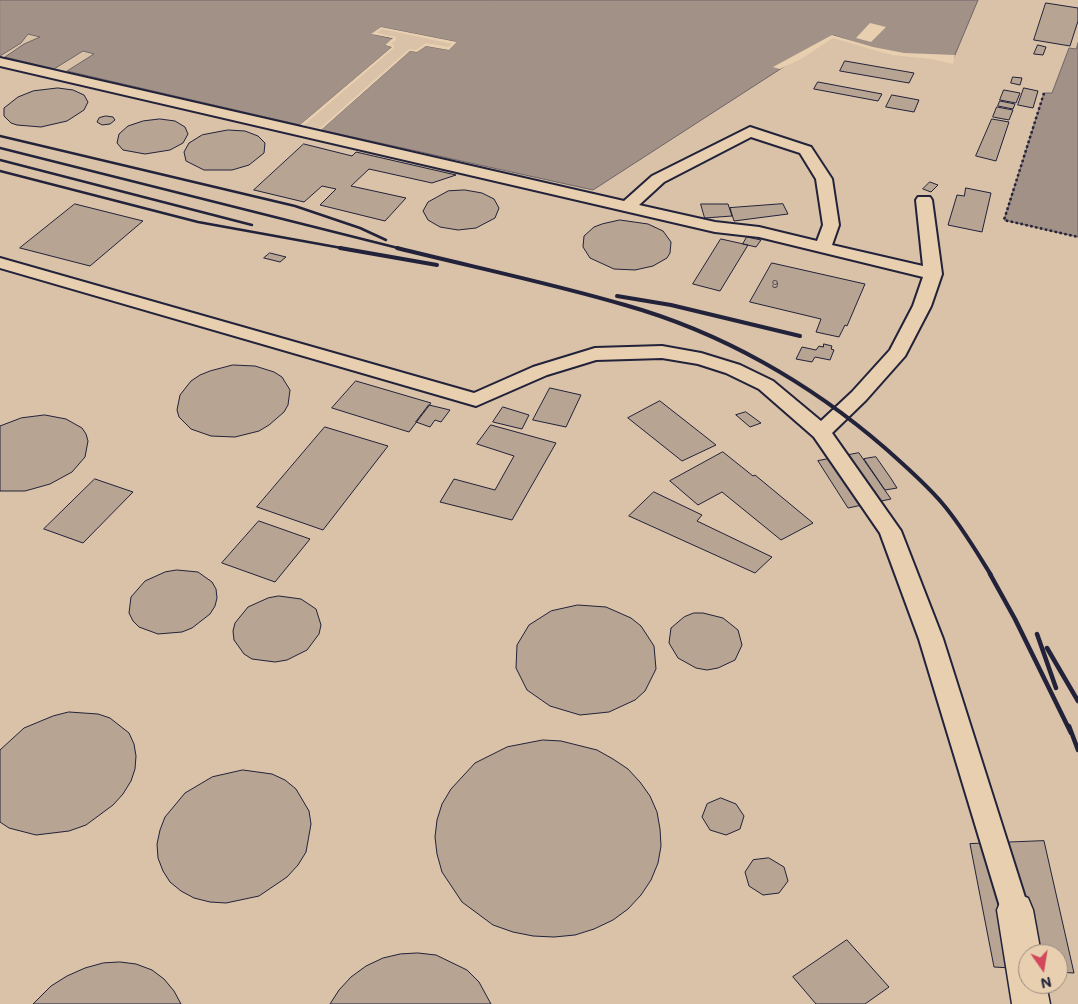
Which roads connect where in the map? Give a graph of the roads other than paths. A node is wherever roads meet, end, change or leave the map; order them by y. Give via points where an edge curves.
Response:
1 (0, 62) edge
2 (924, 200) dead end
3 (628, 206) junction
4 (823, 247) junction
5 (0, 263) edge
6 (933, 274) junction
7 (821, 432) junction
8 (1015, 910) joint
9 (1031, 1004) edge

1 - 3 lane
2 - 6 lane
3 - 4 lane
3 - 4 lane via 658,180 750,132 806,150 824,180 831,225
4 - 6 lane
5 - 7 lane via 476,400 540,371 596,354 662,352 701,359 733,369 766,385
6 - 7 lane via 922,306 898,352
7 - 8 lane via 890,531 931,640
8 - 9 street

